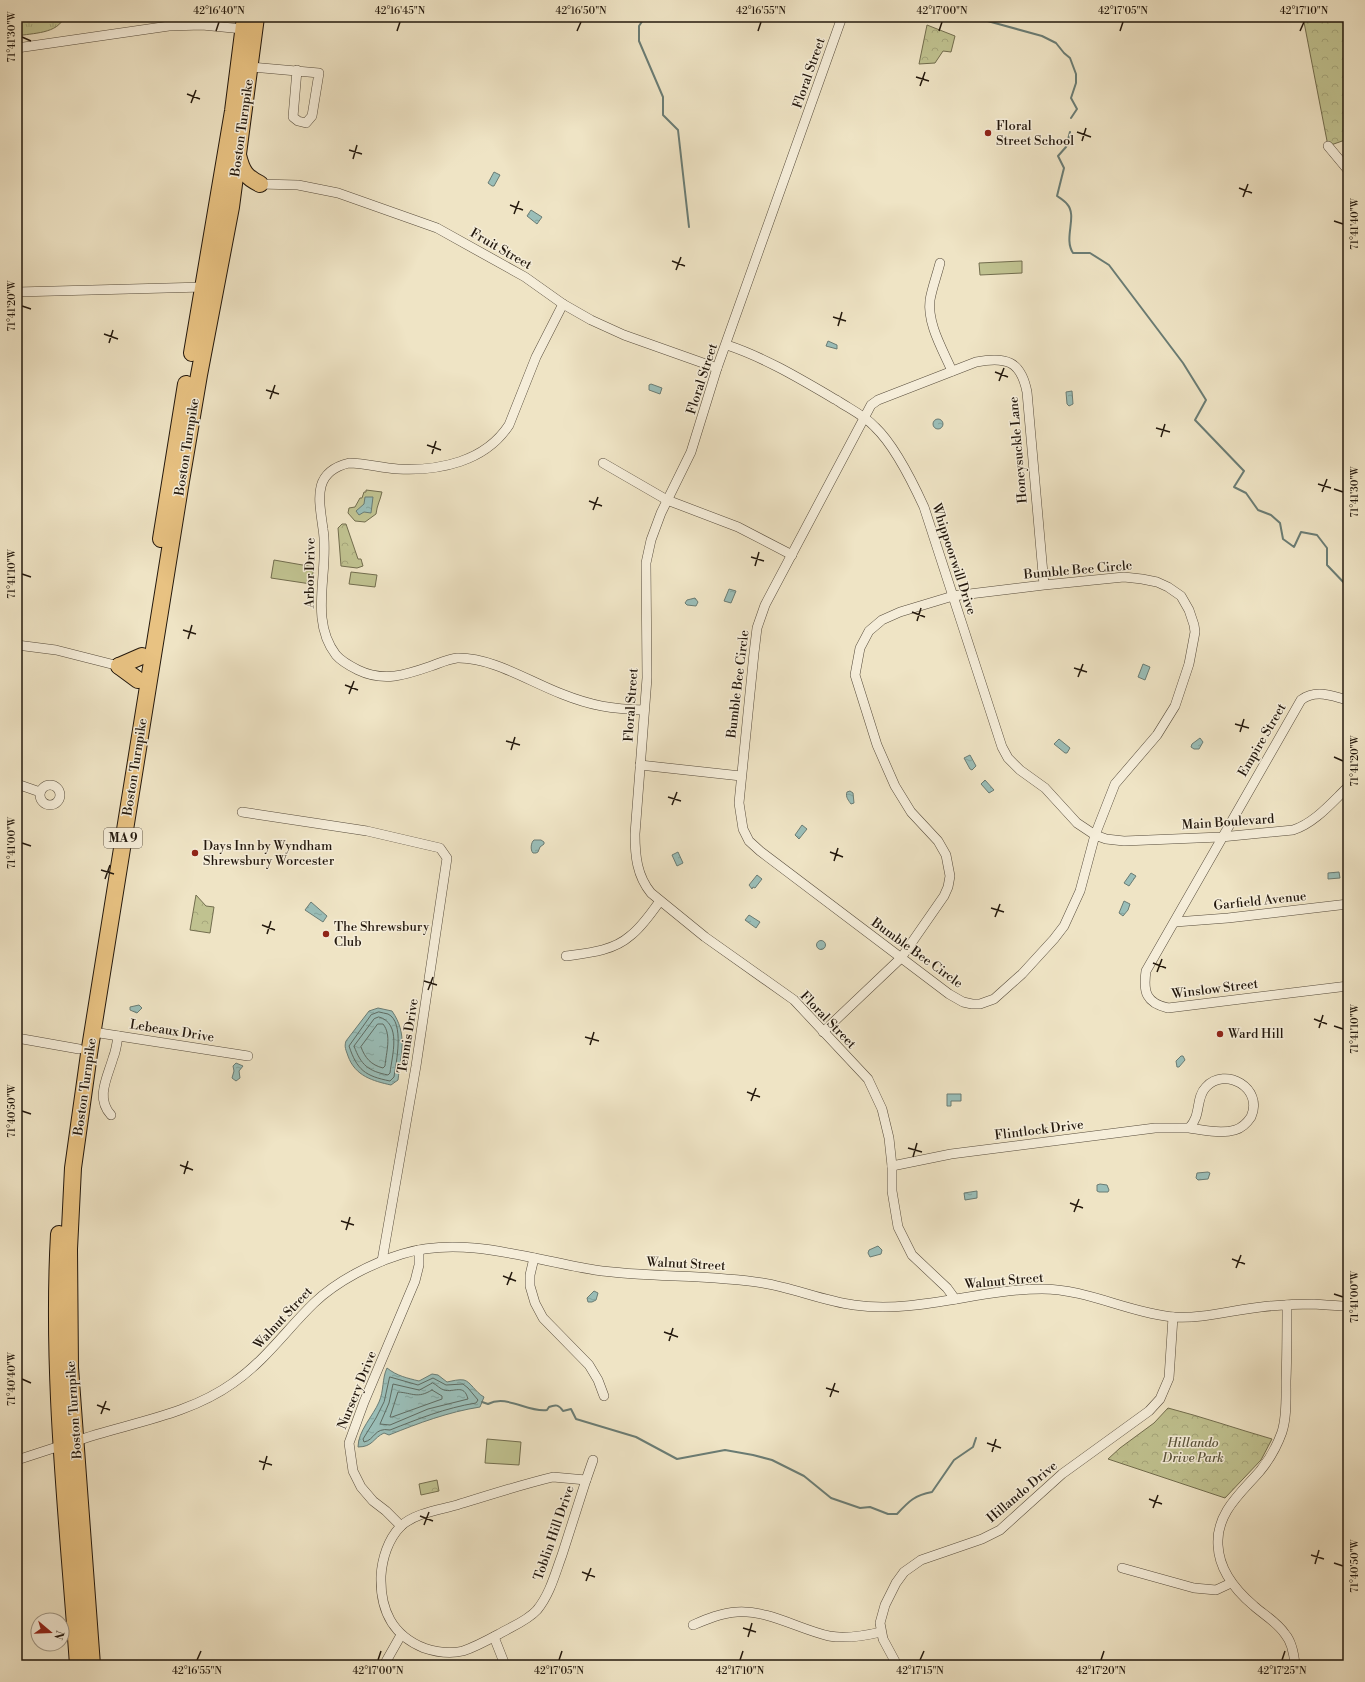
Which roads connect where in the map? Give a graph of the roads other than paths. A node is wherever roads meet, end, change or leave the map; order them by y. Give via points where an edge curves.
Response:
1 (256, 17) edge
2 (842, 17) edge
3 (244, 23) edge
4 (17, 48) edge
5 (250, 67) junction
6 (297, 70) junction
7 (1328, 146) dead end
8 (238, 155) junction
9 (1348, 170) edge
10 (260, 184) junction
11 (231, 206) junction
12 (940, 263) dead end
13 (204, 287) junction
14 (17, 292) edge
15 (563, 304) junction
16 (727, 345) junction
17 (717, 368) junction
18 (952, 371) junction
19 (864, 417) junction
20 (602, 463) dead end
21 (667, 500) junction
22 (792, 555) junction
23 (1044, 585) junction
24 (953, 596) junction
25 (17, 644) edge
26 (142, 656) junction
27 (119, 666) junction
28 (138, 680) junction
29 (1348, 700) edge
30 (644, 710) junction
31 (640, 764) junction
32 (741, 776) junction
33 (17, 784) edge
34 (1348, 787) edge
35 (40, 792) dead end
36 (242, 812) dead end
37 (1094, 835) junction
38 (1221, 837) junction
39 (660, 901) junction
40 (1348, 904) edge
41 (1175, 922) junction
42 (566, 956) dead end
43 (901, 958) junction
44 (1348, 986) edge
45 (93, 1032) junction
46 (823, 1032) junction
47 (118, 1036) junction
48 (17, 1038) edge
49 (79, 1049) junction
50 (248, 1056) dead end
51 (111, 1115) dead end
52 (1189, 1128) junction
53 (892, 1166) junction
54 (419, 1250) junction
55 (534, 1258) junction
56 (382, 1261) junction
57 (955, 1299) junction
58 (1287, 1305) junction
59 (1348, 1306) edge
60 (1173, 1317) junction
61 (604, 1396) dead end
62 (69, 1443) junction
63 (17, 1460) edge
64 (592, 1460) dead end
65 (586, 1480) junction
66 (401, 1526) junction
67 (1122, 1568) dead end
68 (1231, 1582) junction
69 (693, 1625) dead end
70 (880, 1632) junction
71 (401, 1635) junction
72 (494, 1637) junction
73 (78, 1665) edge
74 (92, 1665) edge
75 (384, 1665) edge
76 (505, 1665) edge
77 (897, 1665) edge
78 (1295, 1665) edge

1 - 5 highway, Boston Turnpike / MA 9
2 - 16 street, Floral Street
3 - 4 street via 169,26
3 - 13 highway, Boston Turnpike / MA 9 via 233,115
5 - 6 street
5 - 8 highway, Boston Turnpike / MA 9
6 - 6 street via 319,73 312,116 306,123 298,122 293,117
7 - 9 street
8 - 10 highway via 244,173
8 - 11 highway, Boston Turnpike / MA 9
10 - 11 highway via 241,191
10 - 15 street, Fruit Street via 298,185 338,193 437,228 525,277
11 - 45 highway, Boston Turnpike / MA 9 via 196,390
12 - 18 street via 930,300 930,312
13 - 14 street
13 - 26 highway, Boston Turnpike / MA 9 via 177,433
15 - 17 street, Fruit Street via 624,335
15 - 30 street, Arbor Drive via 536,357 509,425 489,447 464,460 439,467 398,469 349,463 331,471 323,479 320,490 325,545 322,618 330,646 344,662 366,674 398,676 449,659 473,659 505,669 593,705 619,710
16 - 17 street, Floral Street
16 - 19 street, Whippoorwill Drive via 763,360
17 - 21 street, Floral Street via 691,452
18 - 19 street, Honeysuckle Lane via 878,400 871,405
18 - 23 street, Honeysuckle Lane via 976,362 999,359 1017,367 1025,380
19 - 22 street, Bumble Bee Circle
19 - 24 street, Whippoorwill Drive via 883,435 914,485 924,507
20 - 21 street
21 - 22 street via 738,527
21 - 30 street, Floral Street via 651,540 646,563 647,678
22 - 32 street, Bumble Bee Circle via 765,605 757,628
23 - 24 street, Bumble Bee Circle
23 - 37 street, Bumble Bee Circle via 1124,577 1157,582 1180,596 1189,610 1194,625 1189,664 1175,706 1157,735 1115,784
24 - 37 street, Whippoorwill Drive via 993,721 1008,758 1045,788 1077,823
24 - 43 street, Bumble Bee Circle via 900,612 874,626 860,648 855,672 877,745 895,786 911,812 941,845 946,855 950,876 944,896
25 - 27 street via 56,650
26 - 27 highway
26 - 28 highway, Boston Turnpike / MA 9
27 - 28 highway
28 - 49 highway, Boston Turnpike / MA 9
29 - 38 street, Empire Street via 1313,693 1301,700
30 - 31 street, Floral Street
31 - 32 street
31 - 39 street, Floral Street via 635,852 639,872 646,887
32 - 43 street, Bumble Bee Circle via 740,815 749,841
33 - 35 street
34 - 38 street, Main Boulevard via 1299,828
36 - 56 street, Tennis Drive via 410,840 440,848 447,858 428,991
37 - 38 street, Main Boulevard via 1124,842
37 - 43 street, Bumble Bee Circle via 1080,891 1064,926 1022,974 994,999 980,1004 963,1002
38 - 41 street, Winslow Street
39 - 42 street via 637,930 622,942 601,950
39 - 46 street, Floral Street via 705,937 794,1000
40 - 41 street, Garfield Avenue
41 - 44 street, Winslow Street via 1146,971 1144,983 1148,997 1163,1007
43 - 46 street, Bumble Bee Circle
45 - 47 street, Lebeaux Drive
45 - 62 highway, Boston Turnpike / MA 9 via 76,1146 70,1216
46 - 53 street, Floral Street via 872,1086 882,1109
47 - 50 street, Lebeaux Drive
47 - 51 street via 103,1096 105,1106
48 - 49 street
49 - 62 highway, Boston Turnpike / MA 9 via 65,1148 57,1277 57,1331
52 - 52 street, Flintlock Drive via 1196,1120 1203,1091 1213,1081 1225,1079 1237,1082 1247,1087 1252,1094 1252,1113 1245,1125 1236,1130 1226,1132
52 - 53 street, Flintlock Drive via 1154,1128 951,1154
53 - 57 street, Floral Street via 893,1202 904,1241 912,1255
54 - 55 street, Walnut Street via 460,1246
54 - 56 street, Walnut Street
54 - 66 street, Nursery Drive via 416,1281 349,1443 353,1471 361,1487 372,1501
55 - 57 street, Walnut Street via 620,1274 717,1278 762,1283 855,1305 895,1307
55 - 61 street via 530,1286 535,1303 543,1318 589,1365
56 - 62 street, Walnut Street via 347,1278 324,1294 256,1366 216,1394 182,1410
57 - 60 street, Walnut Street via 1049,1289 1077,1293
58 - 59 street, Walnut Street
58 - 60 street, Walnut Street
58 - 68 street via 1286,1395 1282,1432 1266,1463 1231,1503 1218,1530 1219,1559
60 - 70 street, Hillando Drive via 1169,1378 1160,1399 1149,1411 1062,1474 995,1532 921,1560 910,1567 896,1582 885,1605
62 - 63 street, Walnut Street
62 - 73 highway, Boston Turnpike / MA 9
62 - 74 highway, Boston Turnpike / MA 9
64 - 65 street
65 - 66 street, Toblin Hill Drive via 553,1477 535,1481 426,1514
65 - 72 street, Toblin Hill Drive via 546,1596 532,1614
66 - 71 street, Toblin Hill Drive via 385,1552 381,1591 384,1608
67 - 68 street via 1194,1588 1216,1590
68 - 78 street via 1285,1633 1293,1651
69 - 70 street via 727,1613 745,1612 770,1616 830,1636 855,1637
70 - 77 street
71 - 72 street, Toblin Hill Drive via 429,1650 453,1652 464,1651
71 - 75 street
72 - 76 street

